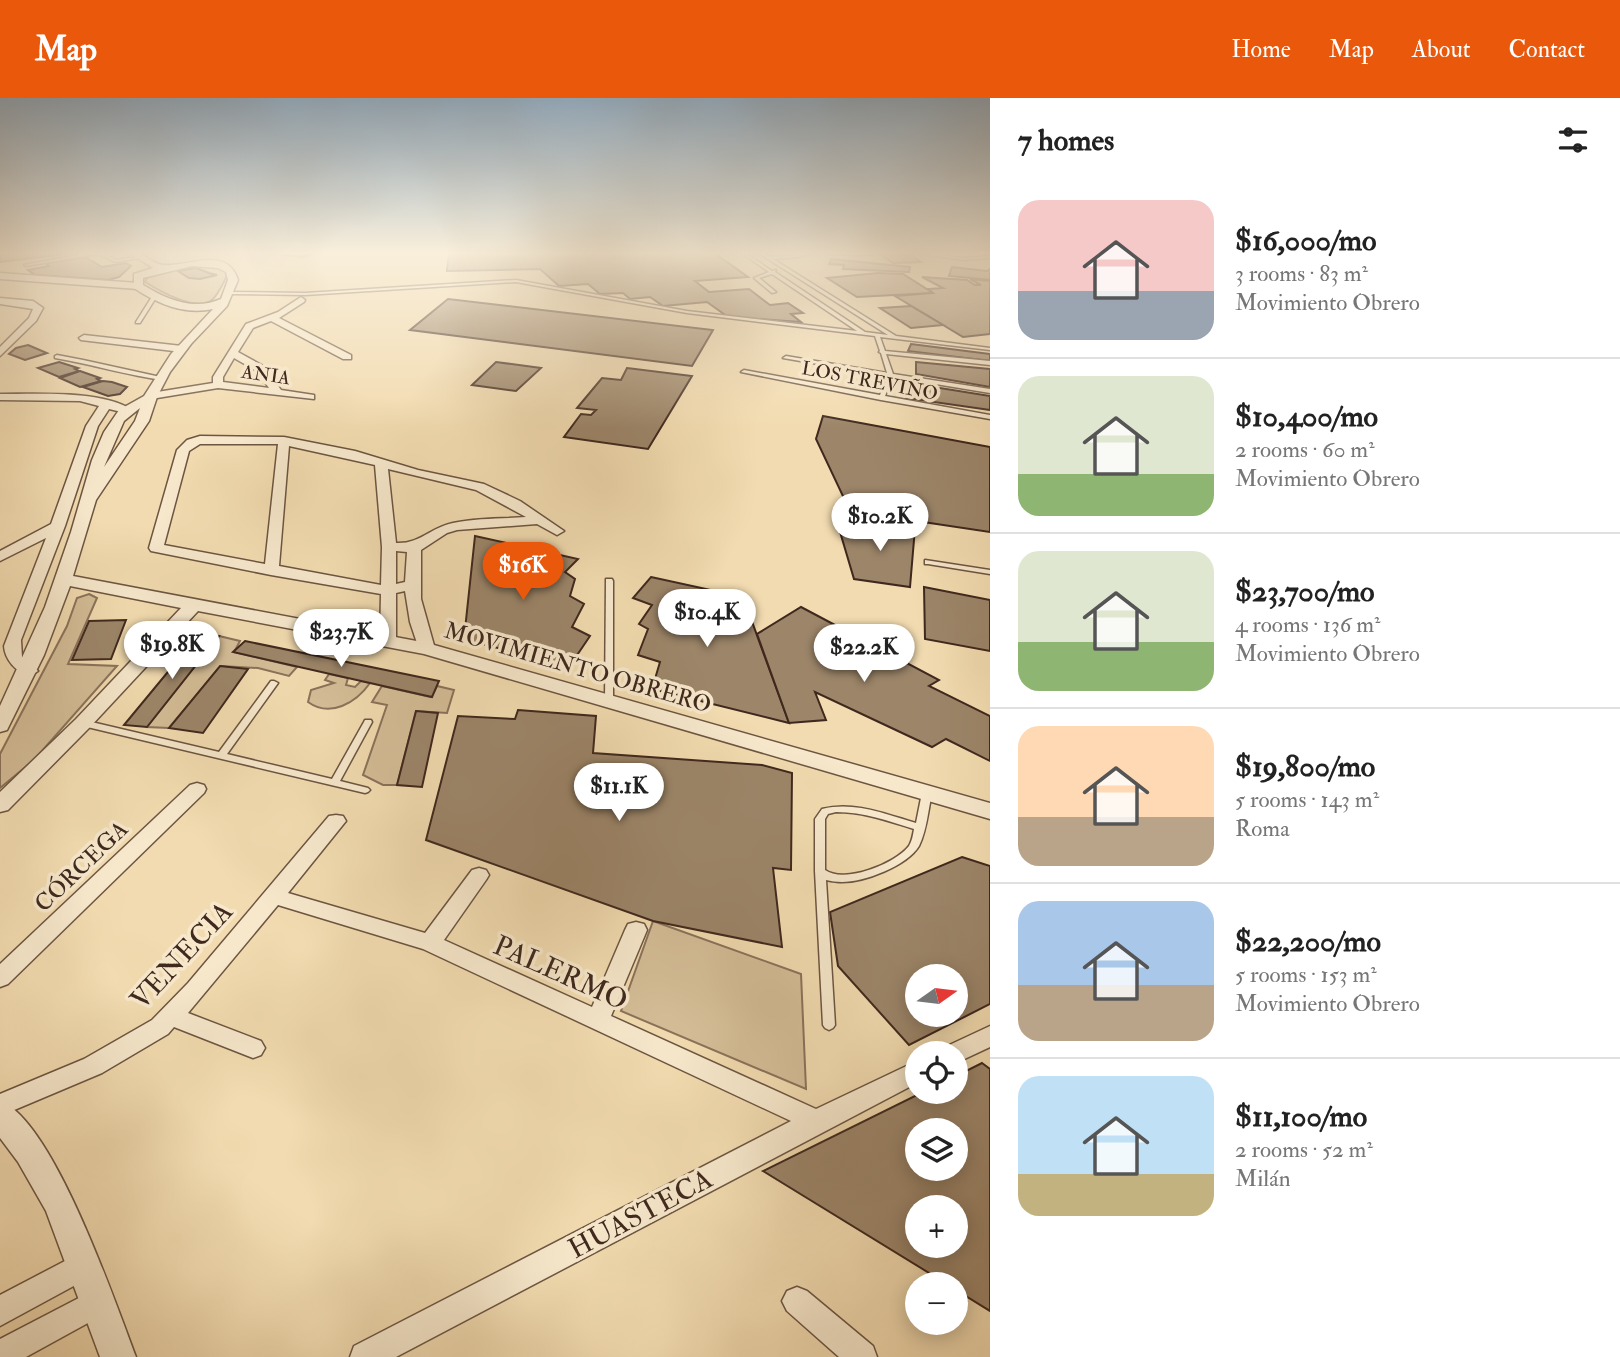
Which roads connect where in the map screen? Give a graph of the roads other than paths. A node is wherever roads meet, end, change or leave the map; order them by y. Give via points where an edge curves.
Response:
1 (37, 311) edge
2 (145, 311) edge
3 (182, 311) edge
4 (214, 311) edge
5 (287, 311) edge
6 (680, 311) edge
7 (831, 311) edge
8 (852, 311) edge
9 (272, 318) junction
10 (138, 322) dead end
11 (194, 333) junction
12 (866, 335) junction
13 (877, 336) junction
14 (84, 338) dead end
15 (896, 338) junction
16 (182, 349) junction
17 (990, 349) edge
18 (881, 352) junction
19 (0, 353) edge
20 (234, 354) junction
21 (57, 356) dead end
22 (347, 357) dead end
23 (786, 358) dead end
24 (990, 363) edge
25 (744, 372) dead end
26 (891, 376) junction
27 (162, 378) junction
28 (218, 381) junction
29 (187, 383) junction
30 (990, 391) edge
31 (278, 393) junction
32 (0, 397) edge
33 (150, 397) junction
34 (310, 397) dead end
35 (881, 398) junction
36 (107, 403) junction
37 (126, 410) junction
38 (990, 417) edge
39 (284, 441) junction
40 (381, 463) junction
41 (91, 496) junction
42 (540, 520) junction
43 (58, 526) junction
44 (557, 531) dead end
45 (388, 547) junction
46 (414, 548) junction
47 (0, 556) edge
48 (928, 562) dead end
49 (271, 571) junction
50 (990, 572) edge
51 (40, 577) junction
52 (64, 580) junction
53 (609, 581) dead end
54 (410, 586) junction
55 (386, 590) junction
56 (195, 603) junction
57 (388, 640) junction
58 (427, 649) junction
59 (30, 671) junction
60 (274, 683) dead end
61 (609, 701) junction
62 (368, 722) dead end
63 (83, 723) junction
64 (0, 726) edge
65 (221, 755) junction
66 (335, 782) junction
67 (197, 789) dead end
68 (365, 790) dead end
69 (927, 793) junction
70 (0, 805) edge
71 (990, 811) edge
72 (336, 821) dead end
73 (918, 827) junction
74 (820, 871) junction
75 (479, 875) dead end
76 (275, 897) junction
77 (636, 930) dead end
78 (429, 943) junction
79 (0, 978) edge
80 (172, 1016) junction
81 (598, 1020) junction
82 (829, 1025) dead end
83 (990, 1036) edge
84 (968, 1047) edge
85 (253, 1048) dead end
86 (905, 1078) edge
87 (0, 1105) edge
88 (0, 1114) edge
89 (816, 1121) junction
90 (84, 1265) junction
91 (797, 1301) dead end
92 (98, 1302) junction
93 (0, 1311) edge
94 (0, 1355) edge
95 (118, 1357) edge
96 (365, 1357) edge
97 (862, 1357) edge

1 - 19 street
2 - 10 lane
3 - 11 street
4 - 11 street
5 - 9 street
6 - 12 lane
7 - 12 lane
8 - 15 lane
9 - 20 street via 249,326
9 - 22 street
11 - 16 street
12 - 13 lane
13 - 15 lane
13 - 18 lane
14 - 16 street
15 - 17 lane
16 - 27 street
18 - 24 lane
18 - 26 lane
20 - 28 street
20 - 31 street via 261,369
21 - 27 lane
23 - 26 lane
25 - 35 lane, LOS TREVIÑO
26 - 30 lane
26 - 35 lane
27 - 29 street
27 - 33 street
28 - 29 street, ANIA
28 - 31 street, ANIA
29 - 33 street
31 - 34 street, ANIA
32 - 36 street
33 - 37 street
33 - 41 street via 142,421
35 - 38 lane, LOS TREVIÑO
36 - 37 street
36 - 43 street via 92,426
37 - 41 street via 102,455
39 - 40 street
39 - 49 street
39 - 49 street via 191,442 183,450 156,548
40 - 42 street via 480,487
40 - 45 street
41 - 52 street
42 - 44 street
42 - 46 street via 456,526
43 - 47 street
43 - 51 street
45 - 46 street
45 - 55 street
46 - 54 street
48 - 50 lane
49 - 55 street
51 - 52 street
51 - 59 street via 10,650
52 - 56 street, MOVIMIENTO OBRERO
52 - 59 street
53 - 61 lane
54 - 55 street
54 - 58 street
55 - 57 street
56 - 57 street, MOVIMIENTO OBRERO
56 - 63 street
57 - 58 street, MOVIMIENTO OBRERO
58 - 61 street, MOVIMIENTO OBRERO
59 - 64 street
60 - 65 lane
61 - 69 street, MOVIMIENTO OBRERO
62 - 66 lane
63 - 65 lane
63 - 70 street
65 - 66 lane
66 - 68 lane
67 - 79 street, CÓRCEGA
69 - 71 street, MOVIMIENTO OBRERO
69 - 73 lane
72 - 76 street, VENECIA
73 - 74 lane via 913,847 904,856 861,876 836,880
73 - 74 lane via 855,809 825,811 820,819
74 - 82 lane
75 - 78 street
76 - 78 street, PALERMO
76 - 80 street, VENECIA
77 - 81 street
78 - 81 street, PALERMO
80 - 85 street
80 - 87 street, VENECIA via 93,1066
81 - 89 street, PALERMO
83 - 84 street
86 - 89 street, HUASTECA
88 - 90 street via 60,1204
89 - 96 street, HUASTECA
90 - 92 street
90 - 93 street
91 - 97 street
92 - 94 street
92 - 95 street

